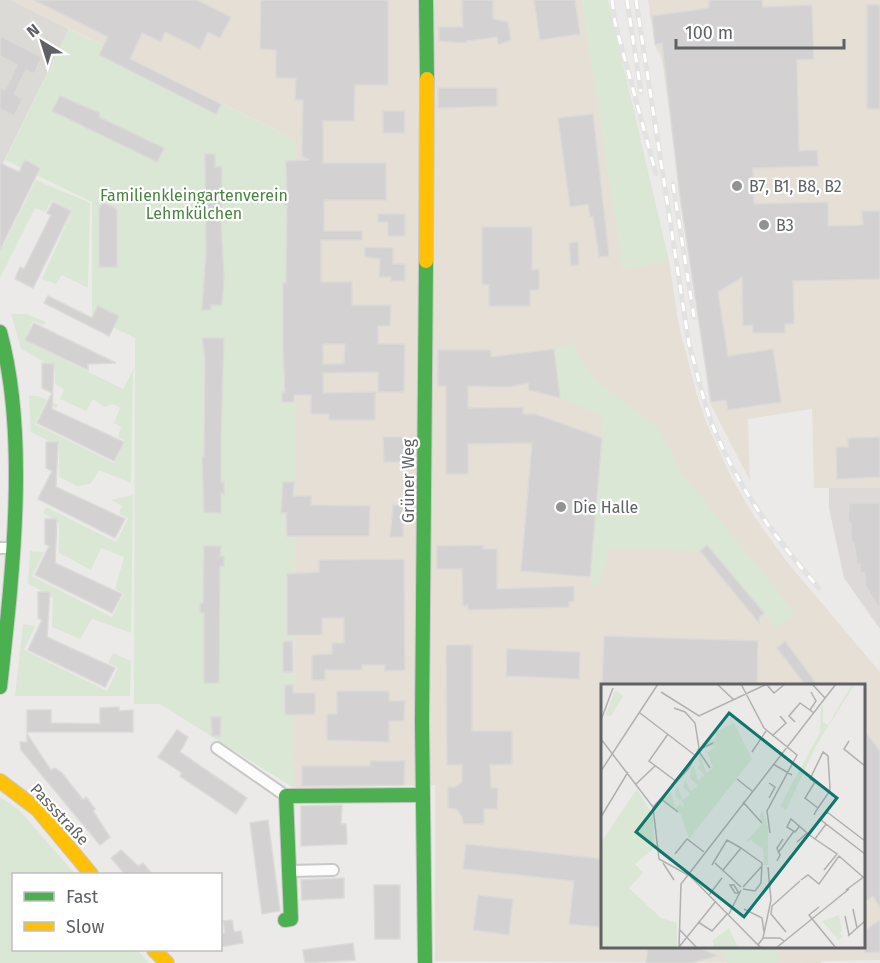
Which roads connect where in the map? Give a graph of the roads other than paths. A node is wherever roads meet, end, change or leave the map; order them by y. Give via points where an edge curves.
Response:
1 (426, 0) edge
2 (0, 332) edge
3 (2, 346) edge
4 (7, 548) edge
5 (0, 687) edge
6 (217, 748) dead end
7 (0, 781) edge
8 (421, 795) junction
9 (285, 796) junction
10 (333, 870) dead end
11 (289, 871) junction
12 (91, 873) edge
13 (285, 920) dead end
14 (155, 951) edge
15 (167, 963) edge
16 (425, 963) edge

1 - 8 street, Grüner Weg
2 - 3 street
3 - 4 street via 11,382 15,434
4 - 5 street
6 - 9 street
7 - 12 street, Passstraße via 37,809
8 - 9 street
8 - 16 street, Grüner Weg
9 - 11 street
10 - 11 street
11 - 13 street via 291,919
14 - 15 street

